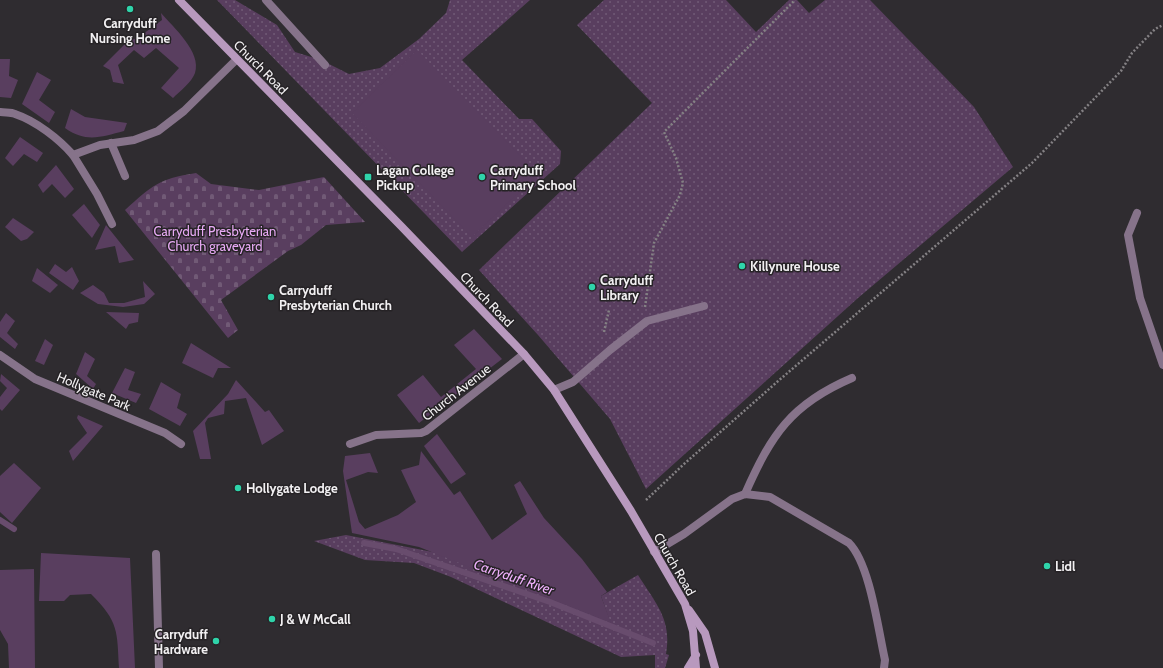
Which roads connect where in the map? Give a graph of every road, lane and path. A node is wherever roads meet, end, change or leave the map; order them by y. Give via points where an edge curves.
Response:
1 (179, 0) edge
2 (266, 0) edge
3 (795, 0) edge
4 (1162, 26) edge
5 (236, 60) junction
6 (325, 65) dead end
7 (0, 112) edge
8 (111, 143) junction
9 (73, 155) junction
10 (125, 176) dead end
11 (1137, 213) dead end
12 (112, 224) dead end
13 (704, 306) dead end
14 (644, 309) dead end
15 (609, 310) dead end
16 (604, 332) dead end
17 (524, 354) junction
18 (0, 355) edge
19 (1163, 365) edge
20 (852, 378) dead end
21 (554, 390) junction
22 (181, 444) dead end
23 (350, 444) dead end
24 (745, 494) junction
25 (646, 500) dead end
26 (654, 552) junction
27 (156, 554) dead end
28 (685, 604) junction
29 (696, 654) junction
30 (159, 668) edge
31 (688, 668) edge
32 (696, 668) edge
33 (715, 668) edge
34 (884, 668) edge

1 - 5 main road, Church Road
2 - 6 street
3 - 14 path via 664,132 676,158 683,183 680,195 654,244
4 - 25 path via 1155,28 1132,53 1121,71 1032,163 777,382
5 - 8 street via 184,111 158,131 134,140
5 - 17 main road, Church Road via 328,151
7 - 9 street via 15,114 34,124 62,142
8 - 9 street via 100,144
8 - 10 street
9 - 12 street
11 - 19 street via 1128,235 1140,298
13 - 21 street via 647,321 573,382
15 - 16 path
17 - 21 main road, Church Road
17 - 23 street, Church Avenue via 426,431 376,435
18 - 22 street, Hollygate Park via 35,379 165,433
20 - 24 street via 830,388 802,406 772,439
21 - 26 main road, Church Road
24 - 26 street via 732,499
24 - 34 street via 770,498 849,543 855,549 866,576 885,660
26 - 28 main road, Church Road
27 - 30 street
28 - 29 main road, Church Road via 693,631
28 - 33 main road via 705,633
29 - 31 main road
29 - 32 main road, Church Road

